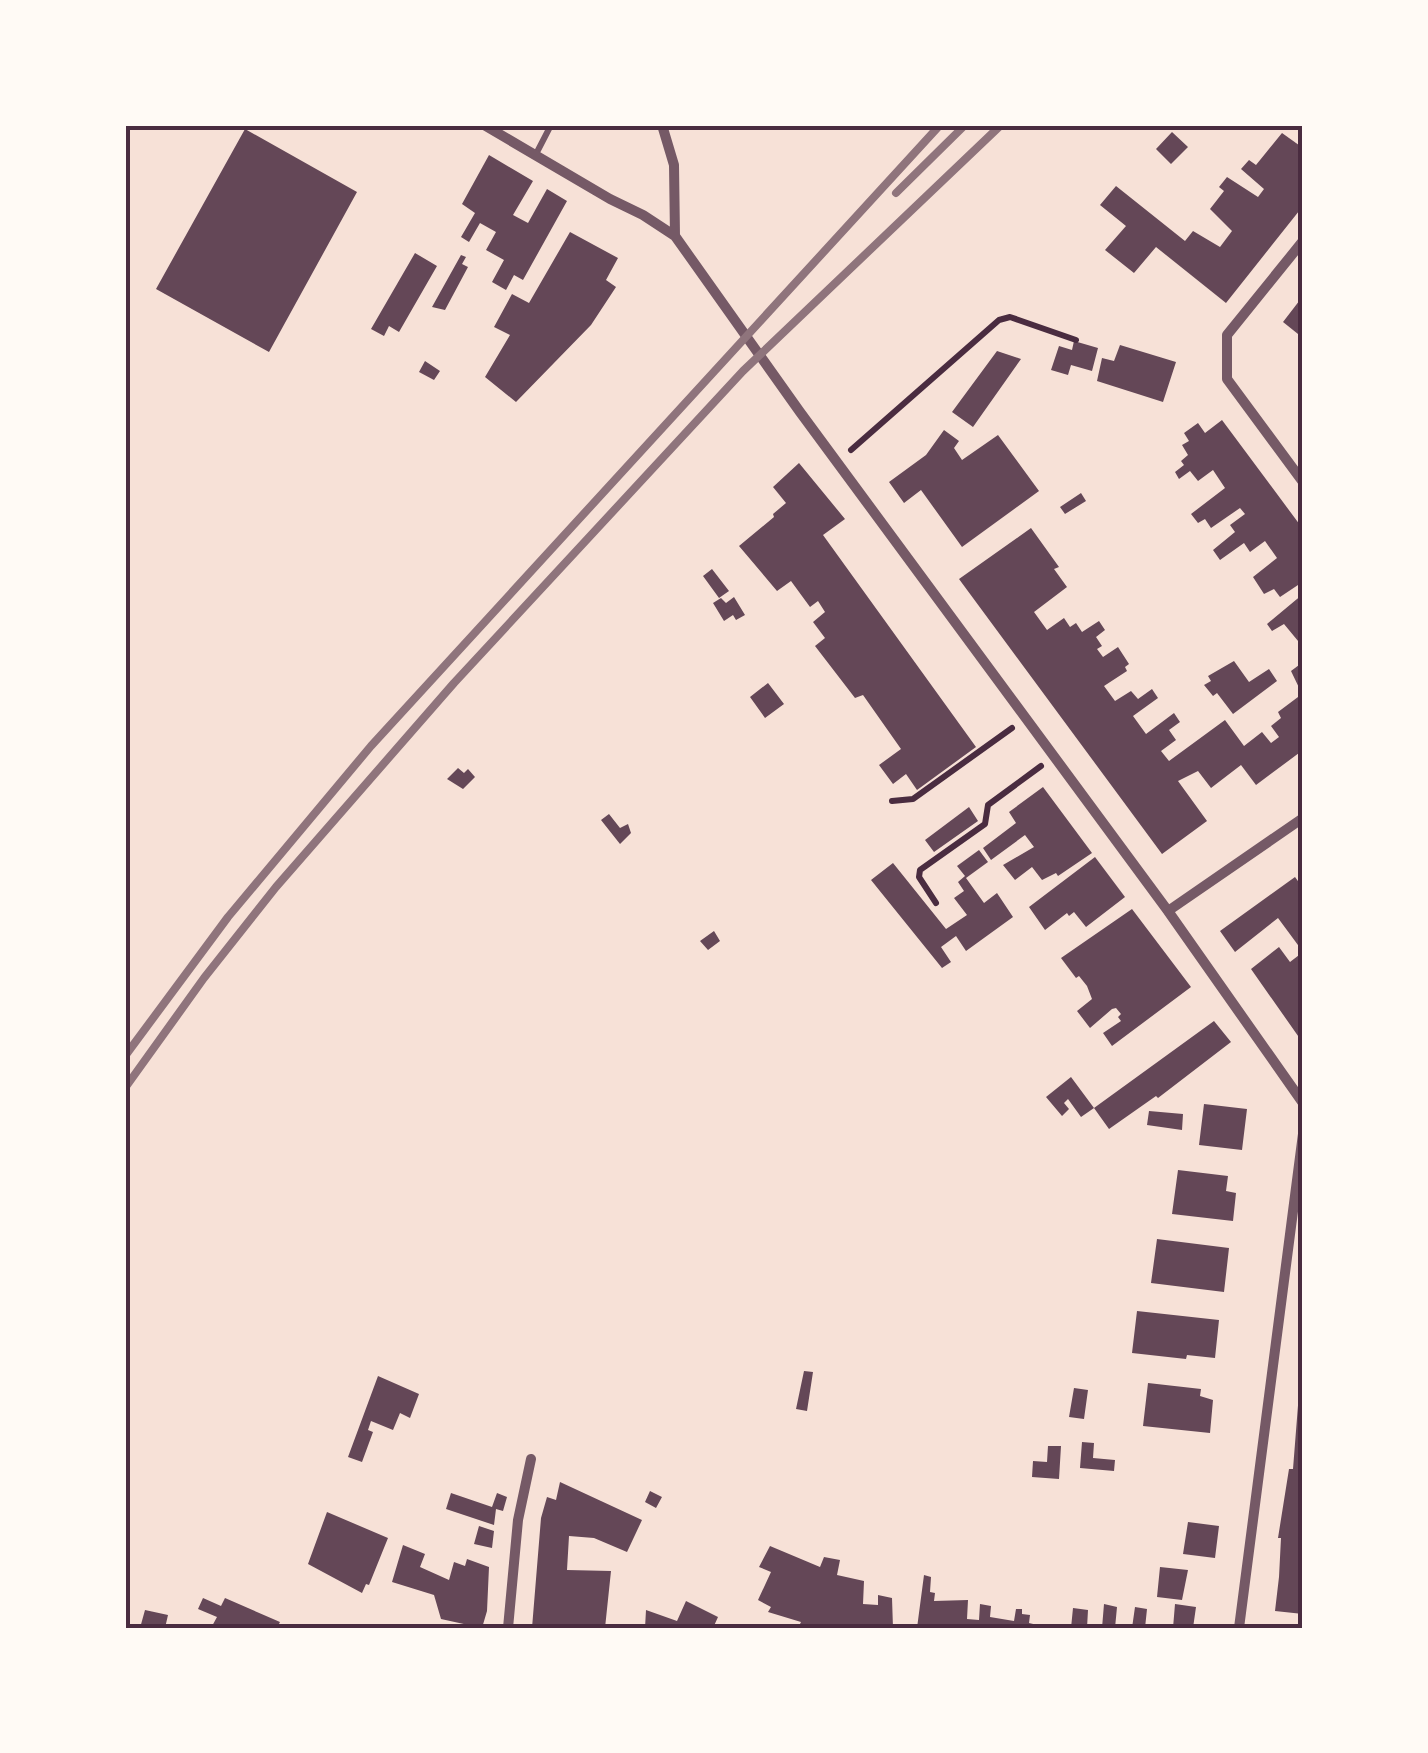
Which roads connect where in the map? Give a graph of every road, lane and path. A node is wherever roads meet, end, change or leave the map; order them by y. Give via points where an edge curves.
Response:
1 (484, 125) edge
2 (551, 125) edge
3 (662, 125) edge
4 (536, 154) junction
5 (675, 236) junction
6 (1303, 241) edge
7 (1076, 340) dead end
8 (838, 461) junction
9 (1303, 482) edge
10 (1026, 718) junction
11 (1054, 757) junction
12 (892, 802) dead end
13 (1303, 818) edge
14 (936, 903) dead end
15 (1168, 911) junction
16 (1303, 1103) edge
17 (1303, 1134) edge
18 (532, 1459) dead end
19 (508, 1628) edge
20 (1239, 1628) edge

1 - 4 street
2 - 4 lane
3 - 5 street via 674,165
4 - 5 street
5 - 8 street
6 - 9 street via 1227,335 1227,379
7 - 8 path via 1010,317 999,320
8 - 10 street
10 - 11 street
10 - 12 path via 913,799
11 - 14 path via 988,804 985,824 920,870
11 - 15 street
13 - 15 street
15 - 16 street
17 - 20 street
18 - 19 street via 518,1520

